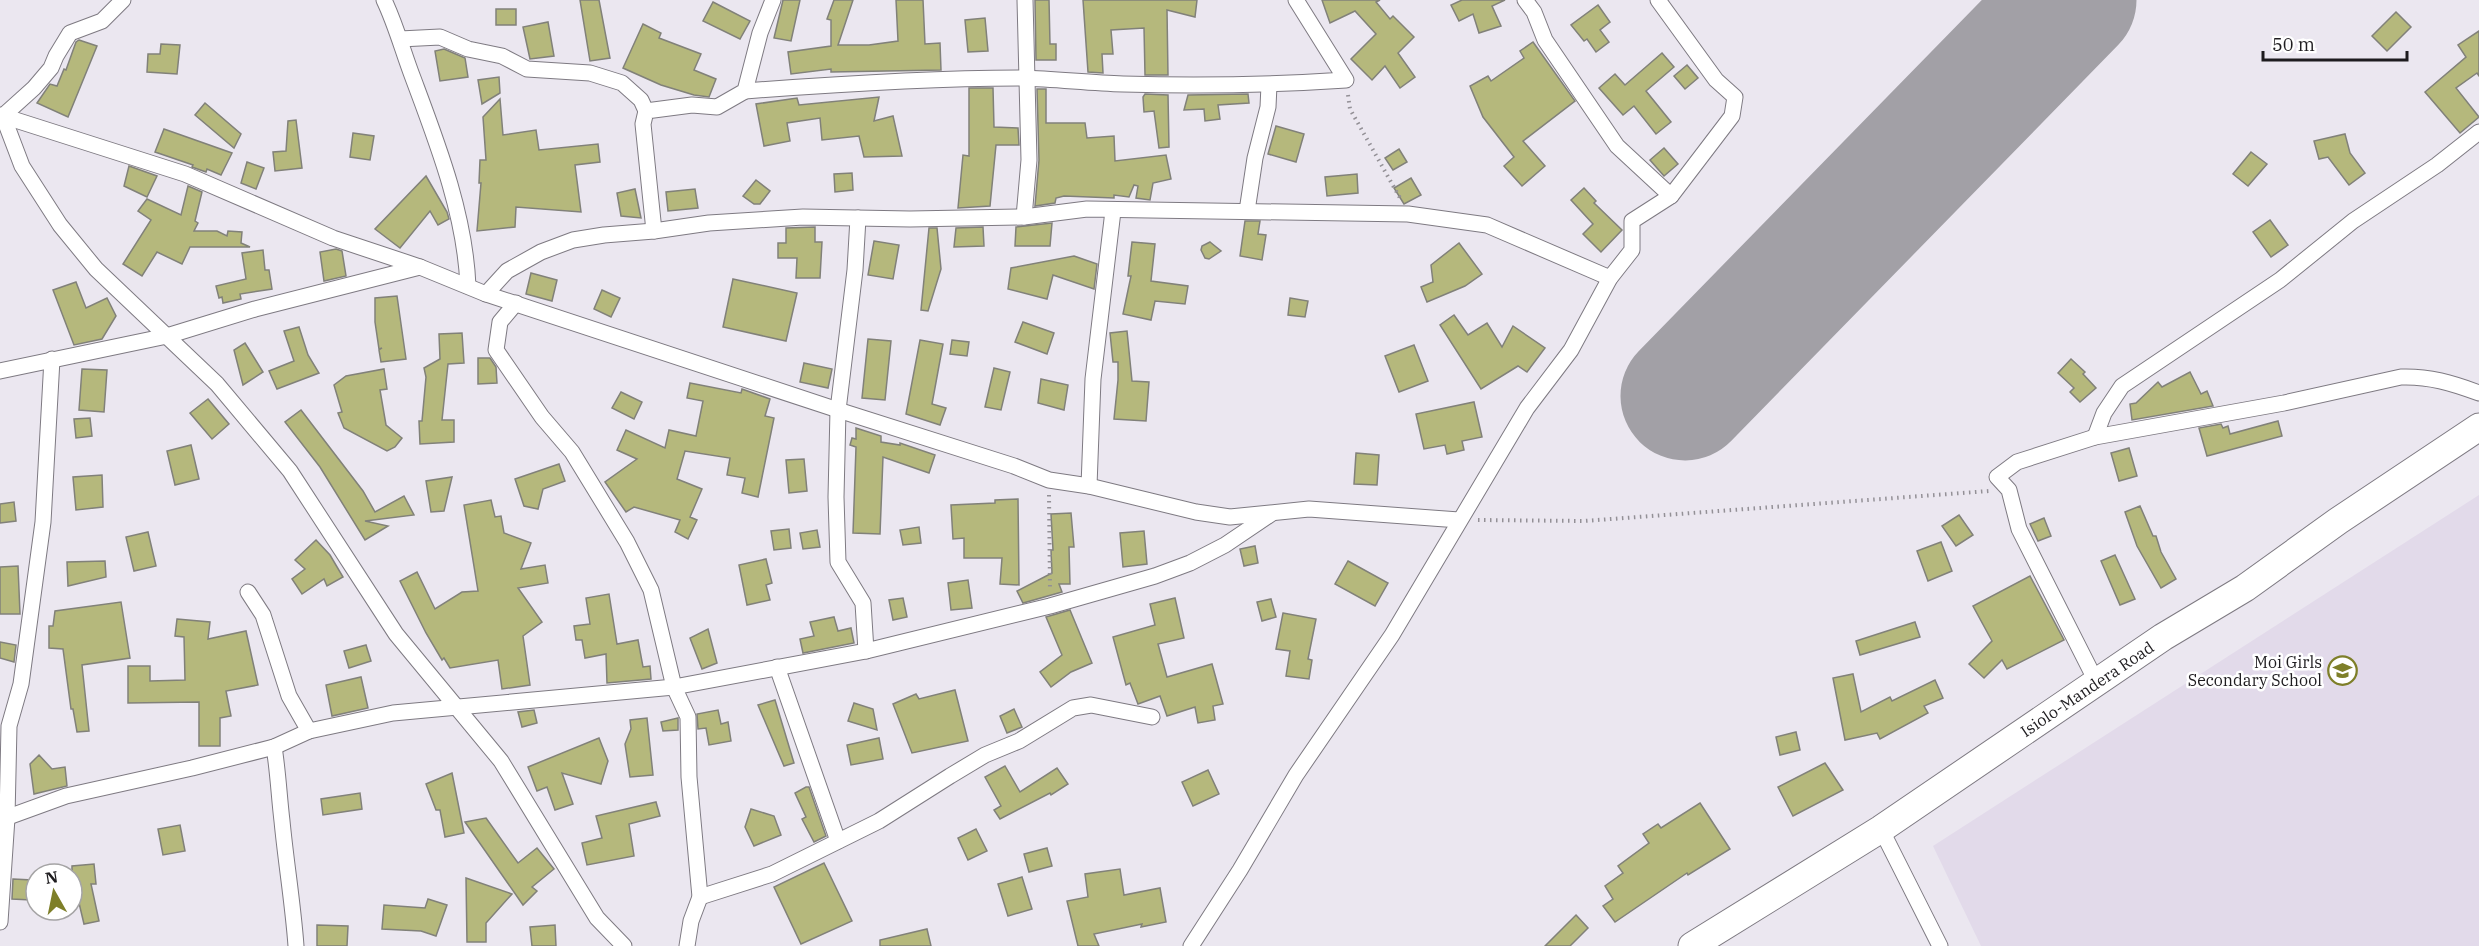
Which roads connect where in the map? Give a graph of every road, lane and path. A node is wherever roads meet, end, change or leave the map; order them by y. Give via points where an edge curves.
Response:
1 (123, 0) edge
2 (384, 0) edge
3 (773, 0) edge
4 (1025, 0) edge
5 (1296, 0) edge
6 (1525, 0) edge
7 (1658, 0) edge
8 (400, 39) junction
9 (1026, 78) junction
10 (1346, 80) junction
11 (1269, 85) junction
12 (745, 91) junction
13 (646, 111) junction
14 (2, 116) edge
15 (2479, 132) edge
16 (1671, 196) junction
17 (1113, 211) junction
18 (1247, 211) junction
19 (1408, 214) junction
20 (1024, 217) junction
21 (858, 218) junction
22 (654, 231) junction
23 (420, 267) junction
24 (1610, 278) junction
25 (468, 286) junction
26 (486, 294) junction
27 (516, 303) junction
28 (167, 336) junction
29 (52, 359) junction
30 (0, 371) edge
31 (2479, 393) edge
32 (838, 411) junction
33 (2479, 427) edge
34 (2095, 437) junction
35 (1049, 480) junction
36 (1089, 486) junction
37 (2009, 490) junction
38 (1276, 511) junction
39 (1459, 520) junction
40 (248, 592) dead end
41 (1050, 606) junction
42 (866, 651) junction
43 (777, 667) junction
44 (2097, 683) junction
45 (674, 687) junction
46 (458, 708) junction
47 (1152, 717) dead end
48 (309, 731) junction
49 (274, 747) junction
50 (3, 819) edge
51 (1881, 829) junction
52 (838, 841) junction
53 (700, 897) junction
54 (0, 922) edge
55 (1709, 941) edge
56 (296, 946) edge
57 (624, 946) edge
58 (687, 946) edge
59 (1191, 946) edge
60 (1940, 946) edge

1 - 14 street via 102,21 70,33 51,68
2 - 8 street
3 - 12 street
4 - 9 street
5 - 10 street
6 - 16 street via 1545,40 1617,147
7 - 16 street via 1716,80 1735,97 1732,116
8 - 13 street via 440,37 468,49 502,56 526,69 590,73 622,83 641,100
8 - 25 street via 438,142 466,251
9 - 11 street via 1120,84
9 - 12 street via 849,82
9 - 20 street via 1029,160
10 - 11 street
10 - 19 path via 1350,109
11 - 18 street
12 - 13 street via 717,107 692,105
13 - 22 street via 643,124
14 - 23 street via 186,174 333,238
14 - 28 street via 22,166 60,225 96,269
15 - 34 street via 2280,280 2122,386 2104,412
16 - 24 street via 1632,221 1632,250
17 - 18 street
17 - 20 street
17 - 36 street via 1093,379
18 - 19 street
19 - 24 street via 1487,225
20 - 21 street
21 - 22 street via 803,217
21 - 32 street
22 - 26 street via 573,240 507,271
23 - 25 street
23 - 28 street
24 - 39 street via 1571,350 1527,408
25 - 26 street
26 - 27 street
27 - 32 street
27 - 45 street via 500,322 496,350 542,417 572,452 638,562 651,590
28 - 29 street
28 - 46 street via 216,384 290,471 396,634
29 - 30 street
29 - 50 street via 43,522 21,684 9,726
31 - 34 street via 2441,380 2401,377 2284,403
32 - 35 street
32 - 42 street via 838,562 863,603
33 - 44 highway, Isiolo-Mandera Road via 2245,588 2163,637
34 - 37 street via 2017,462 1997,477
35 - 36 street
35 - 41 path
36 - 38 street via 1230,517
37 - 39 path via 1584,521
37 - 44 street via 2019,529
38 - 39 street via 1309,509
38 - 41 street via 1190,563
39 - 59 street via 1392,635 1296,775
40 - 48 street via 262,615 289,696
41 - 42 street
42 - 43 street
43 - 45 street
43 - 52 street
44 - 51 highway, Isiolo-Mandera Road
45 - 46 street
45 - 53 street via 688,717
46 - 48 street via 393,713
46 - 57 street via 501,761 597,918
47 - 52 street via 1091,705 1073,708
48 - 49 street
49 - 50 street via 66,796
49 - 56 street
50 - 54 street
51 - 55 highway, Isiolo-Mandera Road
51 - 60 street
52 - 53 street via 772,874
53 - 58 street

